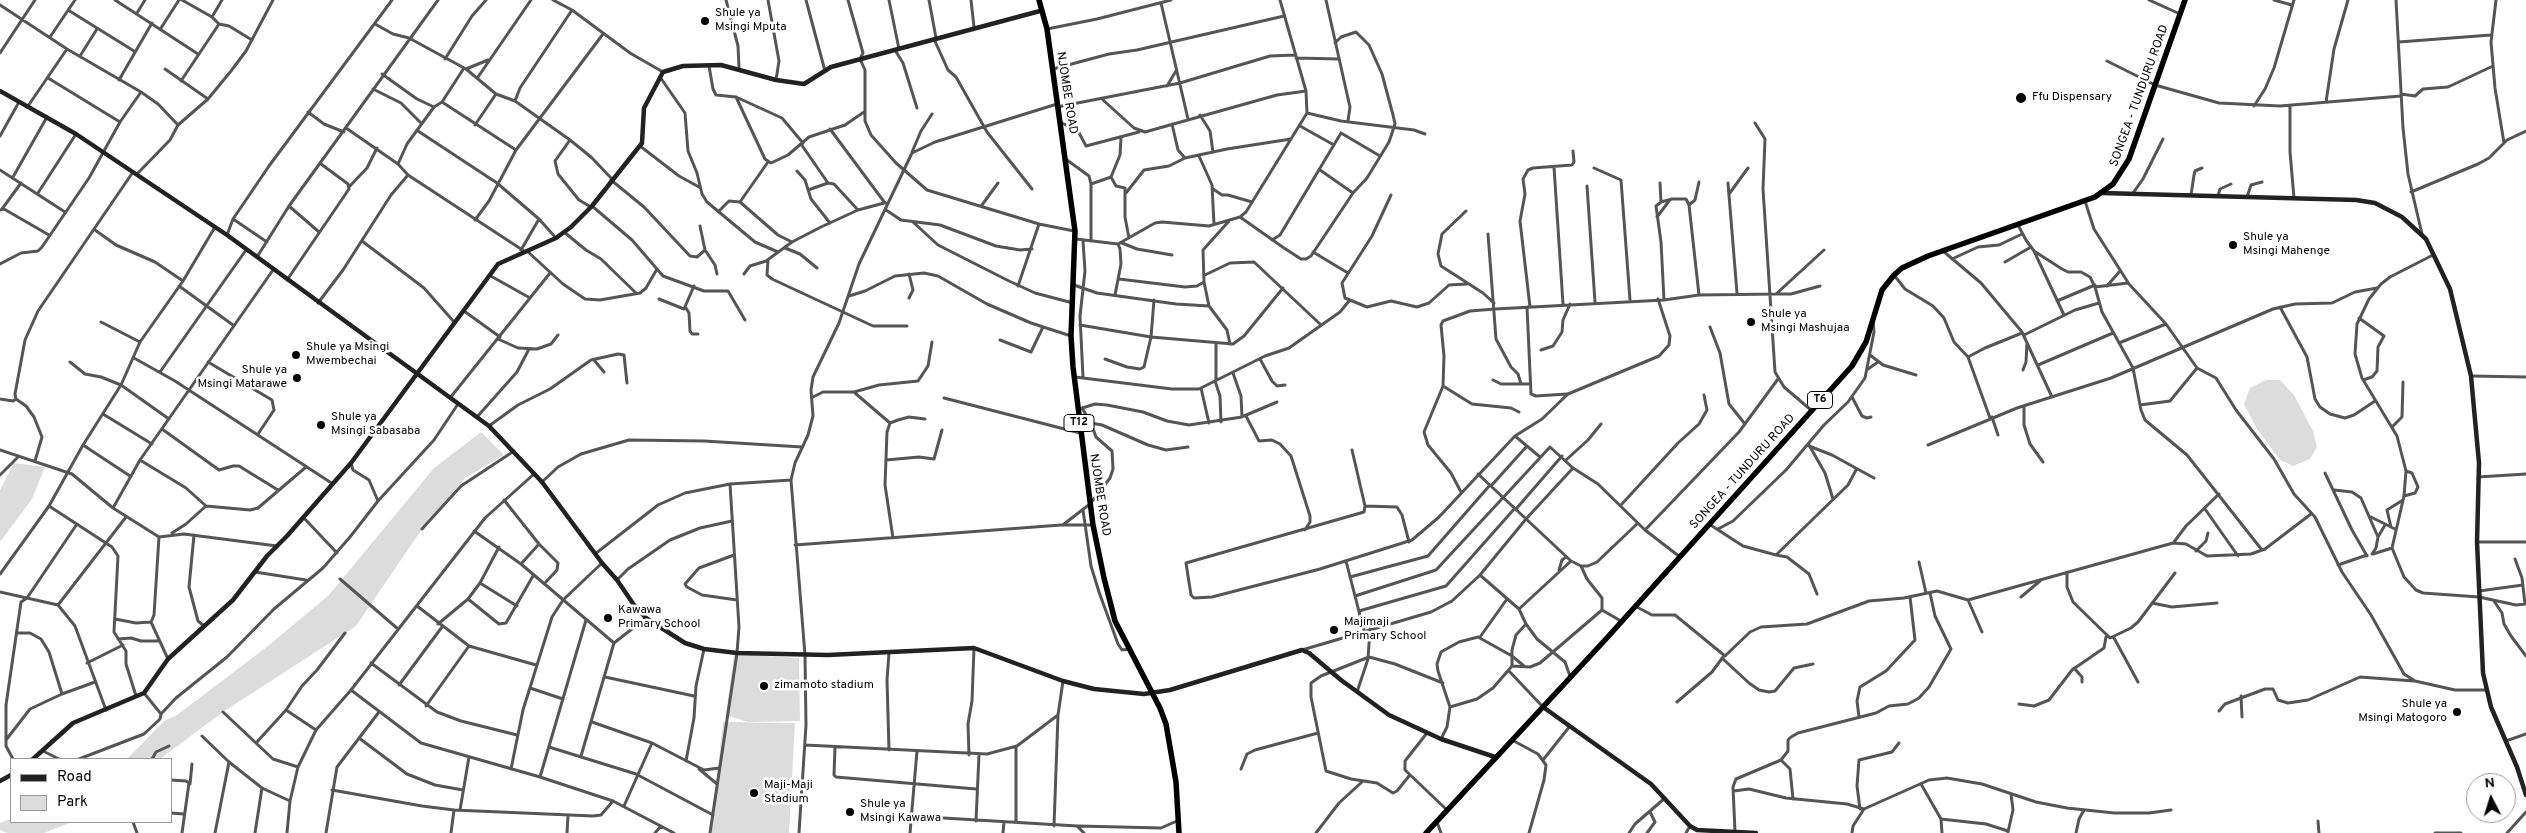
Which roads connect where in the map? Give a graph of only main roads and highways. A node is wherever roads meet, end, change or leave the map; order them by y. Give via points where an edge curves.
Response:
1 (1039, 0) edge
2 (2186, 0) edge
3 (1179, 833) edge
4 (1426, 833) edge

1 - 3 highway, NJOMBE ROAD / T12 via 1047,29 1076,239 1071,336 1093,525 1115,621 1160,708 1169,739
2 - 4 highway, SONGEA - TUNDURU ROAD / T6 via 2125,168 2102,193 1910,264 1894,275 1882,290 1866,342 1857,359

